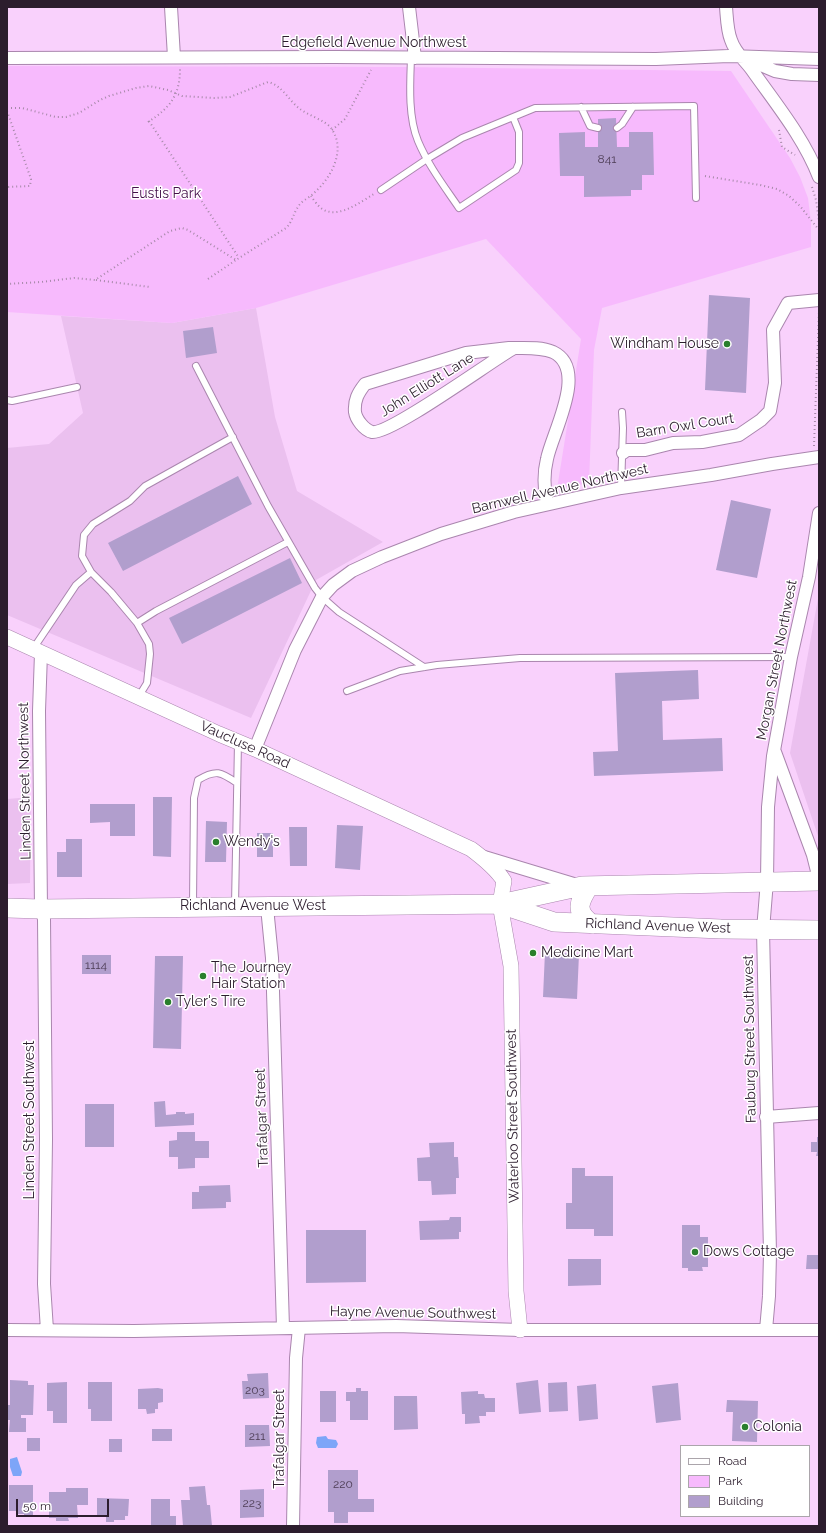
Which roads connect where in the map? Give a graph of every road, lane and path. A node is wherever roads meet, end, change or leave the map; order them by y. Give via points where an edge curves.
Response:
1 (170, 7) edge
2 (409, 7) edge
3 (726, 7) edge
4 (740, 56) junction
5 (177, 57) junction
6 (7, 58) edge
7 (413, 58) junction
8 (819, 59) edge
9 (377, 68) dead end
10 (819, 75) edge
11 (176, 93) junction
12 (581, 107) junction
13 (633, 107) junction
14 (7, 109) edge
15 (512, 117) junction
16 (776, 125) dead end
17 (598, 128) dead end
18 (616, 128) dead end
19 (332, 130) junction
20 (427, 159) junction
21 (798, 159) dead end
22 (696, 176) junction
23 (815, 181) edge
24 (7, 187) edge
25 (381, 190) joint
26 (311, 196) junction
27 (696, 198) dead end
28 (819, 221) edge
29 (819, 230) edge
30 (239, 258) junction
31 (236, 260) junction
32 (208, 279) dead end
33 (95, 280) junction
34 (7, 284) edge
35 (150, 287) dead end
36 (819, 300) edge
37 (819, 310) edge
38 (514, 348) junction
39 (196, 366) dead end
40 (77, 387) dead end
41 (7, 400) edge
42 (622, 412) dead end
43 (233, 437) junction
44 (623, 453) junction
45 (816, 458) edge
46 (621, 488) junction
47 (547, 504) junction
48 (819, 513) edge
49 (288, 542) junction
50 (91, 572) junction
51 (322, 597) junction
52 (137, 623) junction
53 (7, 637) edge
54 (37, 651) junction
55 (791, 656) junction
56 (424, 667) junction
57 (347, 691) dead end
58 (138, 697) junction
59 (238, 742) junction
60 (255, 749) junction
61 (774, 749) junction
62 (237, 783) junction
63 (481, 856) junction
64 (819, 880) edge
65 (767, 882) junction
66 (586, 886) junction
67 (500, 904) junction
68 (193, 906) junction
69 (235, 907) junction
70 (267, 907) junction
71 (7, 908) edge
72 (42, 909) junction
73 (592, 924) junction
74 (763, 930) junction
75 (819, 930) edge
76 (819, 1113) edge
77 (766, 1117) junction
78 (283, 1328) junction
79 (299, 1328) junction
80 (7, 1330) edge
81 (47, 1330) junction
82 (520, 1330) junction
83 (766, 1330) junction
84 (819, 1330) edge
85 (293, 1526) edge

1 - 5 street
2 - 7 street
3 - 4 street via 731,42
4 - 7 street, Edgefield Avenue Northwest via 656,59
4 - 8 street, Edgefield Avenue Northwest
4 - 10 street, Edgefield Avenue Northwest via 775,71
4 - 23 street via 806,147
5 - 6 street, Edgefield Avenue Northwest
5 - 7 street, Edgefield Avenue Northwest
5 - 11 path via 180,75
7 - 20 lane via 410,93 418,140
9 - 19 path via 368,73 346,119
11 - 14 path via 149,86 136,88 109,96 79,114 66,117 22,108
11 - 19 path via 182,96 208,98 230,97 268,82 273,83 299,108
11 - 30 path via 161,113 149,121
12 - 13 lane
12 - 15 lane via 534,108
12 - 17 lane via 590,126
13 - 18 lane via 622,124
13 - 22 lane via 694,106
14 - 24 path via 31,179 30,186
15 - 20 lane via 462,138
15 - 20 lane via 519,132 519,163 516,170 459,208
16 - 21 path via 782,147
19 - 26 path via 339,145 338,155 323,184
20 - 25 lane
22 - 27 lane
22 - 29 path via 777,189 800,206
23 - 28 path
25 - 26 path via 344,210 335,212 325,211
26 - 30 path via 297,207 292,222 286,228
30 - 31 path
31 - 32 path
31 - 33 path via 182,228 170,231
33 - 34 path via 74,278
33 - 35 path
36 - 44 street, Barn Owl Court via 788,303 773,330 775,383 770,411 761,420 739,435 702,442 673,443 645,450 627,450
37 - 45 path
38 - 38 street, John Elliott Lane via 466,353 365,384 354,404 356,417 371,432 389,428
38 - 47 street, John Elliott Lane via 545,349 563,360 567,370 568,395 545,467
39 - 43 lane
40 - 41 lane
42 - 44 lane
43 - 49 lane
43 - 50 lane via 145,486 130,500 93,524 84,535 82,556
44 - 46 lane
45 - 46 street, Barnwell Avenue Northwest
46 - 47 street, Barnwell Avenue Northwest
47 - 51 street, Barnwell Avenue Northwest via 477,522 382,557 342,577
48 - 55 street, Morgan Street Northwest via 809,577
49 - 51 lane
49 - 52 lane
50 - 52 lane
50 - 54 lane via 76,586
51 - 56 lane via 339,612
51 - 60 street, Barnwell Avenue Northwest via 295,650
52 - 58 lane via 149,644 150,654 146,683
53 - 54 street, Vaucluse Road
54 - 58 street, Vaucluse Road
54 - 72 street, Linden Street Northwest
55 - 56 lane via 520,658
55 - 61 street, Morgan Street Northwest
56 - 57 lane via 400,671
58 - 59 street, Vaucluse Road
59 - 60 street, Vaucluse Road
59 - 62 lane
60 - 63 street, Vaucluse Road via 471,849
61 - 64 street, Morgan Street Northwest via 813,855
61 - 65 street, Fauburg Street Southwest via 768,808
62 - 68 lane via 222,773 207,775 198,780 194,798
62 - 69 lane
63 - 66 street
63 - 67 street, Vaucluse Road via 504,881
64 - 65 main road, Richland Avenue West
65 - 66 main road, Richland Avenue West
65 - 74 street, Fauburg Street Southwest
66 - 67 main road, Richland Avenue West
66 - 73 main road via 580,907 584,918
67 - 70 main road, Richland Avenue West
67 - 73 main road, Richland Avenue West via 554,922
67 - 82 street, Waterloo Street Southwest via 511,966 516,1291
68 - 69 main road, Richland Avenue West
68 - 72 main road, Richland Avenue West
69 - 70 main road, Richland Avenue West
70 - 78 street, Trafalgar Street via 272,958
71 - 72 main road, Richland Avenue West
72 - 81 street, Linden Street Southwest via 46,1140 44,1284
73 - 74 main road, Richland Avenue West
74 - 75 main road, Richland Avenue West
74 - 77 street, Fauburg Street Southwest
76 - 77 street
77 - 83 street, Fauburg Street Southwest via 770,1296
78 - 79 street, Hayne Avenue Southwest
78 - 81 street, Hayne Avenue Southwest
79 - 82 street, Hayne Avenue Southwest via 396,1326
79 - 85 street, Trafalgar Street via 296,1358
80 - 81 street, Hayne Avenue Southwest
82 - 83 street, Hayne Avenue Southwest
83 - 84 street, Hayne Avenue Southwest

